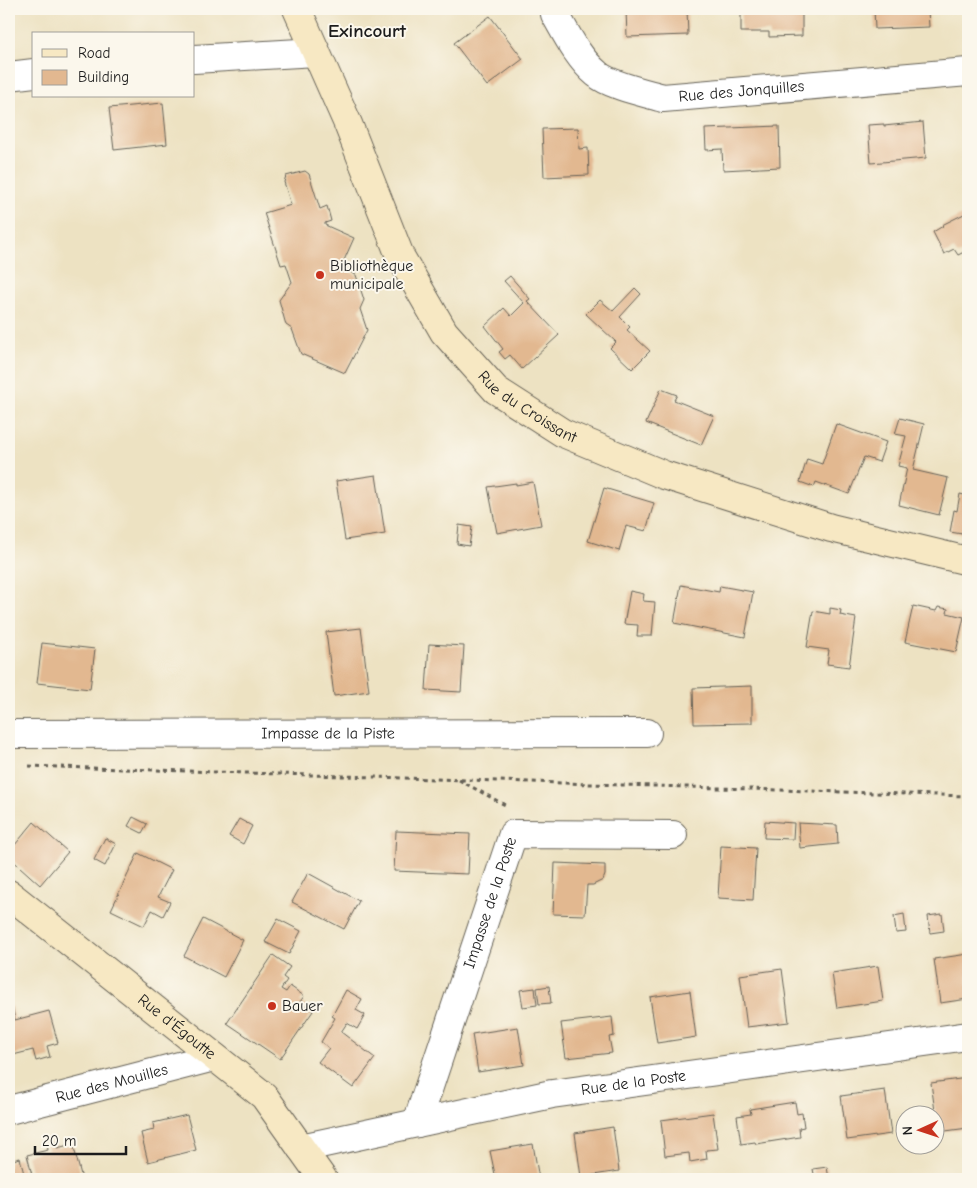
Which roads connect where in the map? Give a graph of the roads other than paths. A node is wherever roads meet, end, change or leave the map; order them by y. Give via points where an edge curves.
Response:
1 (297, 9) edge
2 (554, 9) edge
3 (316, 52) junction
4 (195, 59) edge
5 (968, 72) edge
6 (32, 73) edge
7 (9, 76) edge
8 (968, 561) edge
9 (647, 732) dead end
10 (9, 734) edge
11 (673, 835) dead end
12 (10, 895) edge
13 (968, 1036) edge
14 (214, 1057) junction
15 (9, 1110) edge
16 (416, 1123) junction
17 (301, 1148) junction
18 (323, 1179) edge

1 - 3 street, Rue du Croissant
2 - 5 street, Rue des Jonquilles via 574,47 598,75 627,88 663,98
3 - 4 street
3 - 8 street, Rue du Croissant via 400,256 444,332 496,390 563,433 664,476 831,528
6 - 7 street
9 - 10 street, Impasse de la Piste
11 - 16 street, Impasse de la Poste via 513,834
12 - 14 street, Rue d'Égoutte
13 - 16 street, Rue de la Poste via 552,1094
14 - 15 street, Rue des Mouilles
14 - 17 street, Rue d'Égoutte via 264,1096
16 - 17 street, Rue de la Poste
17 - 18 street, Rue d'Égoutte

